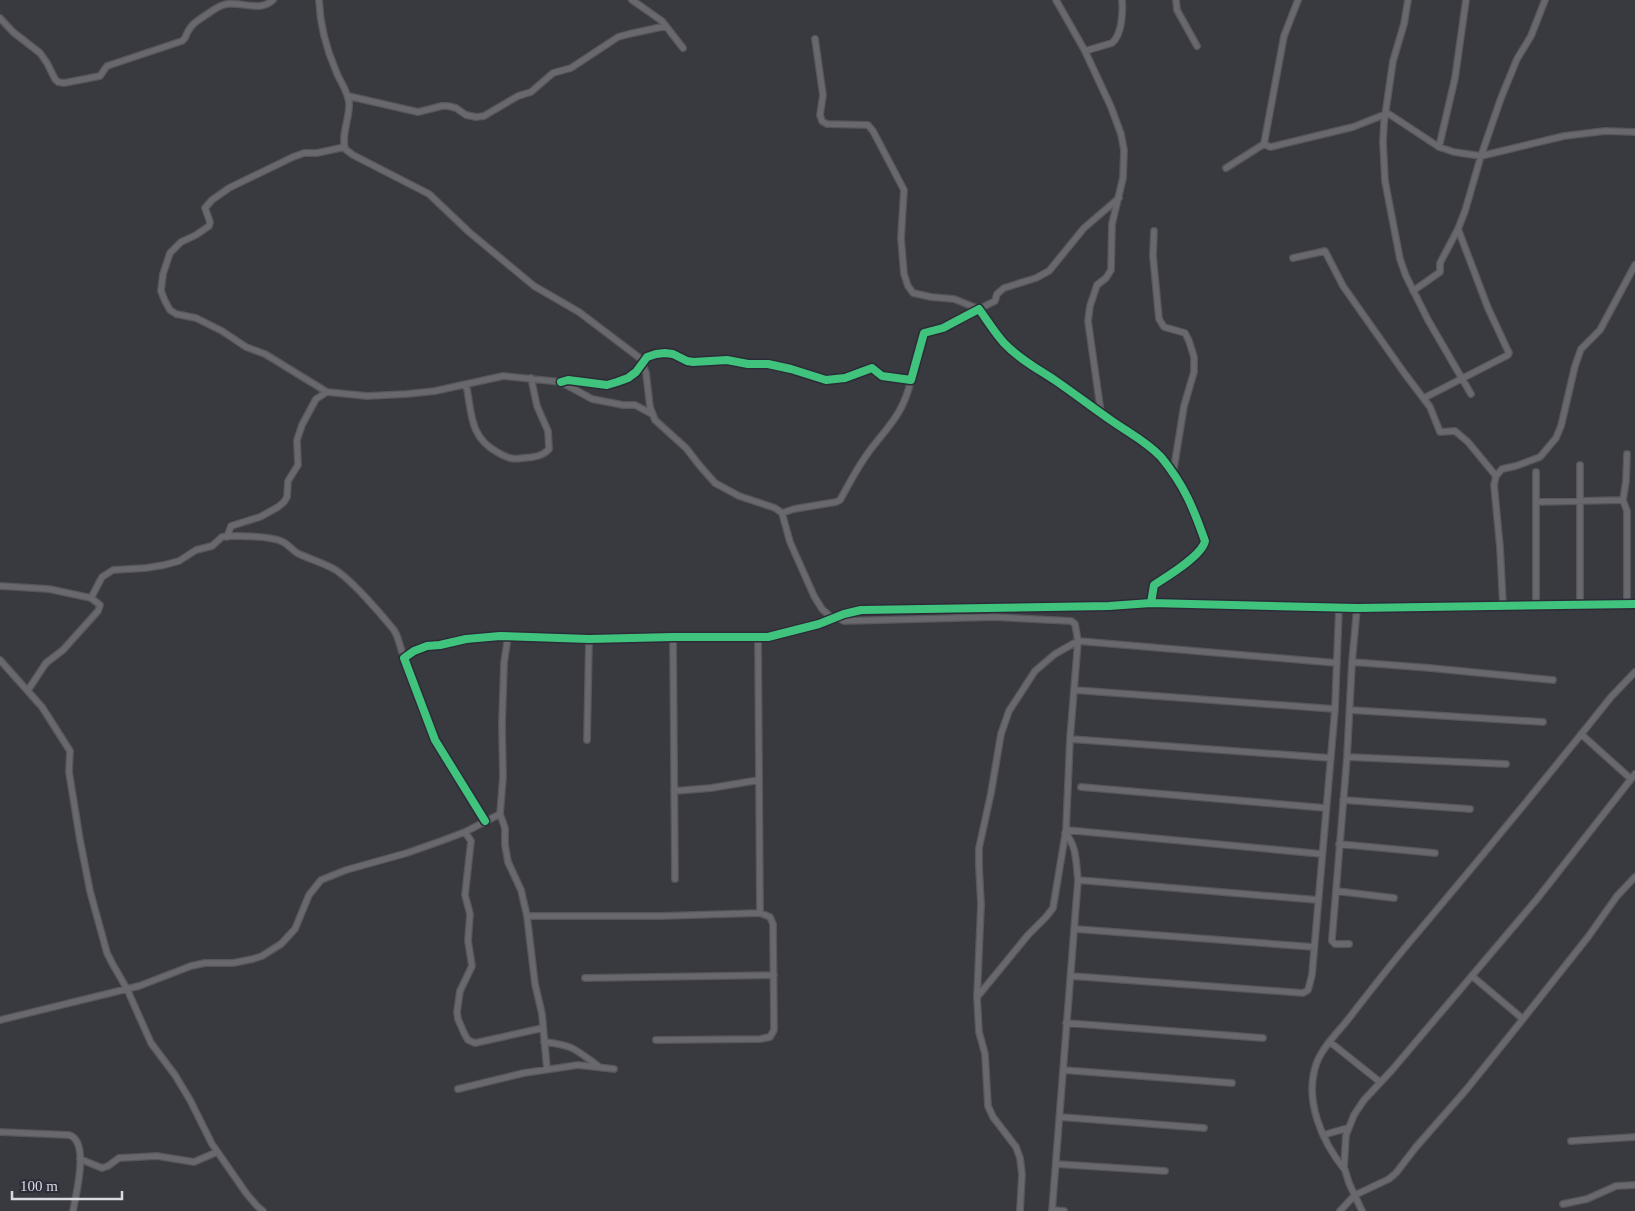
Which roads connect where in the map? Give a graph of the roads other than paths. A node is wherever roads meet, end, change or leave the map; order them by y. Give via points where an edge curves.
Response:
1 (273, 0) edge
2 (319, 0) edge
3 (632, 0) edge
4 (1056, 0) edge
5 (1122, 0) edge
6 (1176, 0) edge
7 (1298, 0) edge
8 (1408, 0) edge
9 (1466, 0) edge
10 (1545, 0) edge
11 (0, 18) edge
12 (666, 26) junction
13 (815, 39) dead end
14 (1197, 46) dead end
15 (683, 48) dead end
16 (1085, 51) junction
17 (348, 96) junction
18 (1386, 114) junction
19 (1635, 132) edge
20 (1264, 144) junction
21 (345, 147) junction
22 (1439, 147) junction
23 (1481, 156) junction
24 (1226, 168) dead end
25 (1119, 198) junction
26 (1458, 230) junction
27 (1154, 231) dead end
28 (1294, 258) dead end
29 (1635, 265) edge
30 (1413, 291) junction
31 (979, 309) junction
32 (642, 362) junction
33 (531, 378) junction
34 (1462, 379) junction
35 (911, 380) junction
36 (561, 382) junction
37 (466, 384) junction
38 (327, 392) junction
39 (1471, 394) dead end
40 (1424, 398) junction
41 (1101, 413) junction
42 (652, 414) junction
43 (1628, 454) dead end
44 (1580, 465) dead end
45 (1536, 472) dead end
46 (1173, 474) junction
47 (1496, 476) junction
48 (1623, 500) junction
49 (1580, 501) junction
50 (1536, 502) junction
51 (782, 513) junction
52 (227, 536) junction
53 (0, 586) edge
54 (91, 598) junction
55 (1151, 603) junction
56 (1580, 604) junction
57 (1627, 604) junction
58 (1635, 604) edge
59 (1503, 605) junction
60 (1536, 605) junction
61 (1339, 607) junction
62 (1357, 608) junction
63 (834, 618) junction
64 (508, 636) junction
65 (673, 637) junction
66 (758, 637) junction
67 (590, 639) junction
68 (1078, 641) junction
69 (404, 658) junction
70 (0, 660) edge
71 (1352, 662) junction
72 (1337, 663) junction
73 (1635, 672) edge
74 (1553, 680) dead end
75 (28, 690) junction
76 (1074, 690) junction
77 (1334, 709) junction
78 (1350, 710) junction
79 (1543, 722) dead end
80 (1581, 734) junction
81 (1070, 739) junction
82 (587, 740) dead end
83 (1346, 757) junction
84 (1331, 758) junction
85 (1506, 764) dead end
86 (1633, 776) edge
87 (759, 780) junction
88 (1081, 787) dead end
89 (674, 791) junction
90 (1343, 800) junction
91 (1326, 808) junction
92 (1470, 809) dead end
93 (500, 814) junction
94 (485, 821) junction
95 (465, 832) junction
96 (1066, 832) junction
97 (1339, 844) junction
98 (1435, 853) dead end
99 (1322, 854) junction
100 (1635, 877) edge
101 (675, 879) dead end
102 (1078, 880) junction
103 (1336, 891) junction
104 (1394, 898) dead end
105 (1318, 900) junction
106 (760, 914) junction
107 (527, 916) junction
108 (1075, 929) junction
109 (1349, 944) dead end
110 (1314, 947) junction
111 (774, 975) junction
112 (1071, 976) junction
113 (1472, 976) junction
114 (585, 978) dead end
115 (127, 989) junction
116 (977, 997) junction
117 (1522, 1019) junction
118 (0, 1020) edge
119 (1066, 1023) junction
120 (543, 1028) junction
121 (1263, 1038) dead end
122 (656, 1040) dead end
123 (544, 1042) junction
124 (1330, 1042) junction
125 (598, 1066) junction
126 (547, 1069) junction
127 (614, 1069) dead end
128 (1063, 1070) junction
129 (1380, 1082) junction
130 (1232, 1083) dead end
131 (458, 1089) dead end
132 (1060, 1117) junction
133 (1204, 1128) dead end
134 (1348, 1128) junction
135 (0, 1132) edge
136 (1323, 1135) junction
137 (1635, 1137) edge
138 (1571, 1141) dead end
139 (217, 1152) junction
140 (80, 1159) junction
141 (1056, 1164) junction
142 (1345, 1170) junction
143 (1165, 1171) dead end
144 (1635, 1185) edge
145 (1355, 1195) junction
146 (1563, 1204) dead end
147 (73, 1211) edge
148 (263, 1211) edge
149 (1020, 1211) edge
150 (1052, 1211) edge
151 (1064, 1211) edge
152 (1340, 1211) edge
153 (1362, 1211) edge

1 - 11 street via 264,5 224,4 192,24 182,40 107,66 100,76 64,83 55,79 40,53
2 - 17 street via 325,41
3 - 12 street
4 - 16 street
5 - 16 street via 1120,31 1115,41
6 - 14 street via 1177,10
7 - 20 street via 1284,36
8 - 18 street via 1393,62
9 - 22 street via 1455,78
10 - 23 street via 1501,98
12 - 15 street
12 - 17 street via 618,37 571,68 553,73 531,92 484,116 466,115 448,106 418,112
13 - 31 street via 823,95 822,121 827,124 868,125 904,190 901,238 908,286 913,292 954,299
16 - 25 street via 1121,134 1124,163
17 - 21 street
18 - 20 street via 1336,132 1270,147
18 - 22 street
18 - 30 street via 1383,142 1386,181 1400,259
19 - 23 street via 1564,136
20 - 24 street
21 - 32 street via 353,155 428,194 534,286 579,312
21 - 38 street via 298,155 229,188 212,200 205,208 209,226 173,249 161,282 164,301 173,312 196,318 246,347 265,354
22 - 23 street
23 - 26 street
25 - 31 street via 1084,228 1049,271 1004,288 995,301
25 - 41 street via 1112,224 1111,270 1096,285 1088,321
26 - 30 street via 1440,263 1439,273
26 - 34 street via 1509,353
27 - 46 street via 1159,319 1164,327 1185,334 1194,357 1194,372 1184,406
28 - 40 street via 1325,252 1343,286
29 - 47 street via 1600,330 1581,349 1556,438 1540,457 1502,469
30 - 34 street
31 - 35 street via 942,328 924,333
31 - 41 street via 1016,354
32 - 35 street via 649,356 665,353 693,362 727,360 768,364 826,380 845,378 872,368 882,376
32 - 36 street via 628,378 607,385
32 - 42 street
33 - 36 street
33 - 37 street via 503,376
33 - 37 street via 537,406 548,431 549,450 536,457 515,460 483,442 474,426
34 - 39 street
34 - 40 street
35 - 51 street via 902,409 854,473 840,500
36 - 42 street via 592,398 635,405
37 - 38 street via 407,394 367,396
38 - 52 street via 316,399 302,425 298,465 288,481 284,502 260,517 231,526
40 - 47 street via 1440,432 1455,431
41 - 46 street via 1139,437
42 - 51 street via 715,483
43 - 48 street
44 - 49 street
45 - 50 street
46 - 55 street via 1193,506 1205,541 1199,553 1154,585
47 - 59 street
48 - 49 street
48 - 57 street via 1627,511
49 - 50 street
49 - 56 street
50 - 60 street
51 - 63 street via 790,542 814,596 822,610
52 - 54 street via 179,561 113,570 102,578
52 - 69 street via 275,539 336,570 394,630
53 - 54 street via 49,589
54 - 75 street via 100,605 98,611 63,650 46,663
55 - 61 street
55 - 63 street via 861,610
56 - 57 street
56 - 60 street
57 - 58 street
59 - 60 street
59 - 62 street
61 - 62 street
61 - 72 street
62 - 71 street
63 - 66 street via 785,633
63 - 68 street via 844,621 994,617 1071,621 1075,624
64 - 67 street
64 - 69 street via 427,646
64 - 93 street via 504,663
65 - 66 street
65 - 67 street
65 - 89 street
66 - 87 street
67 - 82 street
68 - 72 street
68 - 76 street
68 - 116 street via 1035,671 1010,711 1001,734 979,848 981,905
69 - 94 street via 435,740
70 - 75 street
71 - 74 street
71 - 78 street
72 - 77 street
73 - 80 street
75 - 115 street via 70,751 69,772 90,891 107,953
76 - 77 street
76 - 81 street
77 - 84 street
78 - 79 street
78 - 83 street
80 - 86 street
80 - 124 street via 1383,973
81 - 84 street
81 - 96 street
83 - 85 street
83 - 90 street
84 - 91 street
86 - 113 street
87 - 89 street
87 - 106 street
88 - 91 street
89 - 101 street
90 - 92 street
90 - 97 street
91 - 99 street
93 - 94 street
93 - 107 street via 508,862 521,890
94 - 95 street
95 - 115 street via 322,880 309,895 299,921 288,937 262,956 233,963 191,966
95 - 120 street via 471,841 465,895 470,914 468,940 472,966 460,991 457,1012 460,1026 468,1040 476,1044
96 - 99 street
96 - 102 street via 1074,846
96 - 116 street via 1052,908
97 - 98 street
97 - 103 street
99 - 105 street
100 - 117 street
102 - 105 street
102 - 108 street
103 - 104 street
103 - 109 street via 1332,941
105 - 110 street
106 - 107 street
106 - 111 street via 770,917 773,924
107 - 120 street
108 - 110 street
108 - 112 street
110 - 112 street via 1310,982 1303,994
111 - 114 street
111 - 122 street via 774,1030 770,1037
112 - 119 street
113 - 117 street
113 - 129 street
115 - 118 street
115 - 139 street via 151,1043 175,1075
116 - 149 street via 988,1106 1020,1158
117 - 145 street via 1396,1173
119 - 121 street
119 - 128 street
120 - 123 street
123 - 125 street via 570,1046
123 - 126 street
124 - 129 street
124 - 136 street via 1317,1062 1313,1086 1314,1108
125 - 126 street
125 - 127 street
126 - 131 street
128 - 130 street
128 - 132 street
129 - 134 street via 1364,1100
132 - 133 street
132 - 141 street
134 - 136 street
134 - 142 street
135 - 140 street via 72,1136 80,1146
136 - 142 street
137 - 138 street
139 - 140 street via 194,1162 157,1156 119,1158 102,1168
139 - 148 street
140 - 147 street
141 - 143 street
141 - 150 street
142 - 145 street
144 - 146 street via 1616,1186 1587,1199
145 - 152 street
145 - 153 street
150 - 151 street

